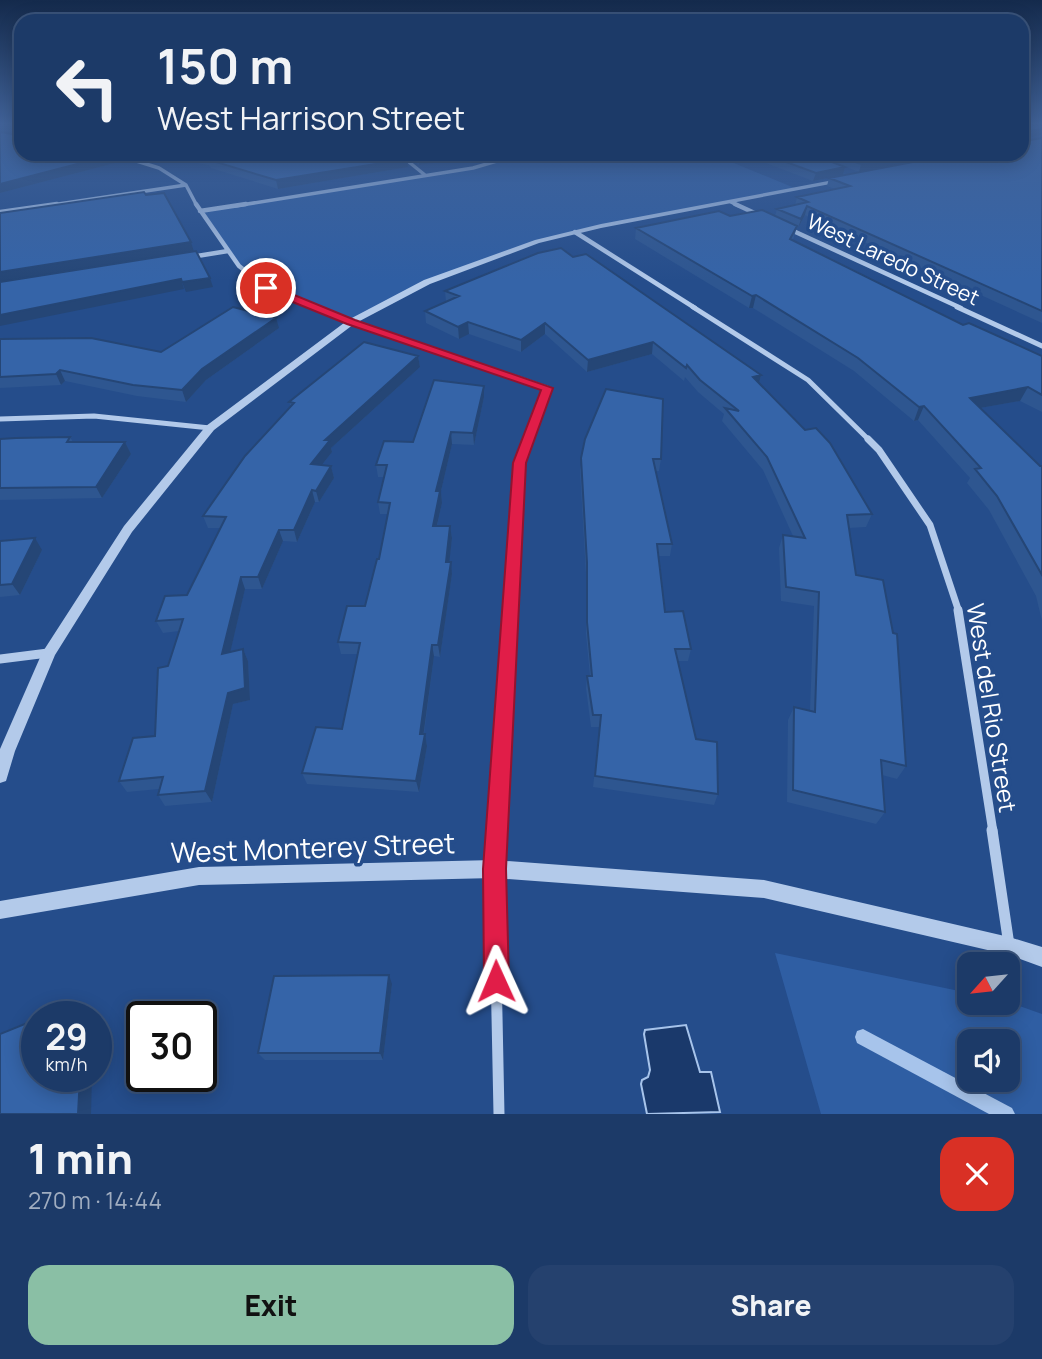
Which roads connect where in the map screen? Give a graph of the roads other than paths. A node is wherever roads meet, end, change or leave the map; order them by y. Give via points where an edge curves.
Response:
1 (173, 177) edge
2 (413, 177) edge
3 (850, 178) edge
4 (186, 185) junction
5 (731, 202) junction
6 (200, 211) junction
7 (0, 212) edge
8 (762, 216) edge
9 (786, 228) edge
10 (575, 232) junction
11 (228, 251) junction
12 (178, 259) edge
13 (351, 322) junction
14 (1042, 346) edge
15 (0, 419) edge
16 (210, 428) junction
17 (49, 653) junction
18 (0, 659) edge
19 (0, 776) edge
20 (494, 869) junction
21 (0, 910) edge
22 (1009, 946) junction
23 (1042, 957) edge
24 (499, 1114) edge

1 - 4 street
2 - 6 street
3 - 5 street
4 - 6 street
4 - 7 street
5 - 8 street
5 - 10 street
6 - 11 street
9 - 14 street, West Laredo Street
10 - 13 street via 484,259 427,282
10 - 22 street, West del Rio Street via 808,380 879,450 930,525 962,621
11 - 12 street
11 - 13 street via 266,288
13 - 16 street
13 - 20 street via 547,388 520,463
15 - 16 street via 94,416
16 - 17 street via 128,529
17 - 18 street
17 - 19 street
20 - 21 street, West Monterey Street via 199,876
20 - 22 street, West Monterey Street via 764,889
20 - 24 street
22 - 23 street, West Monterey Street

